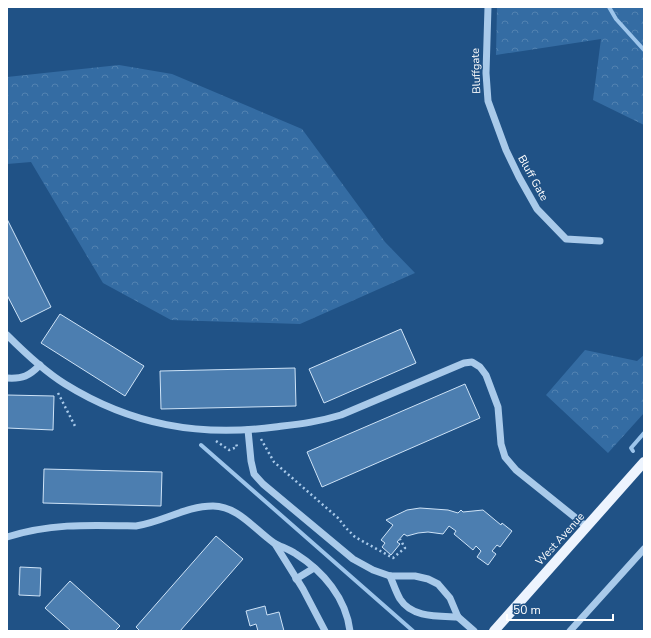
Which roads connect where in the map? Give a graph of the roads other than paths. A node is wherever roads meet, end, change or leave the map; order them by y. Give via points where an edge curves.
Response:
1 (488, 7) edge
2 (499, 132) joint
3 (600, 241) dead end
4 (7, 335) edge
5 (40, 365) junction
6 (7, 378) edge
7 (248, 430) junction
8 (644, 462) edge
9 (587, 527) junction
10 (7, 537) edge
11 (275, 544) junction
12 (644, 549) edge
13 (314, 568) junction
14 (390, 576) junction
15 (296, 579) junction
16 (458, 617) junction
17 (325, 631) edge
18 (350, 631) edge
19 (474, 631) edge
20 (494, 631) edge
21 (570, 631) edge

1 - 2 street, Bluffgate via 488,101
2 - 3 street, Bluff Gate via 537,209 566,240
4 - 5 street
5 - 6 street via 30,374 18,379
5 - 7 street via 64,384 100,404 137,418 179,428
7 - 9 street via 321,421 341,415 464,363 472,362 486,375 496,401 505,457 516,470
7 - 14 street via 250,461 254,474 263,484 353,559
8 - 9 main road, West Avenue
9 - 20 main road, West Avenue
10 - 11 street via 26,531 61,526 136,526 196,507 214,506 228,508
11 - 13 street via 296,553
11 - 15 street
12 - 21 street
13 - 15 street
13 - 18 street via 332,586 340,600 348,618
14 - 16 street via 407,607 416,612
14 - 16 street via 415,576 438,584 450,598
15 - 17 street
16 - 19 street

